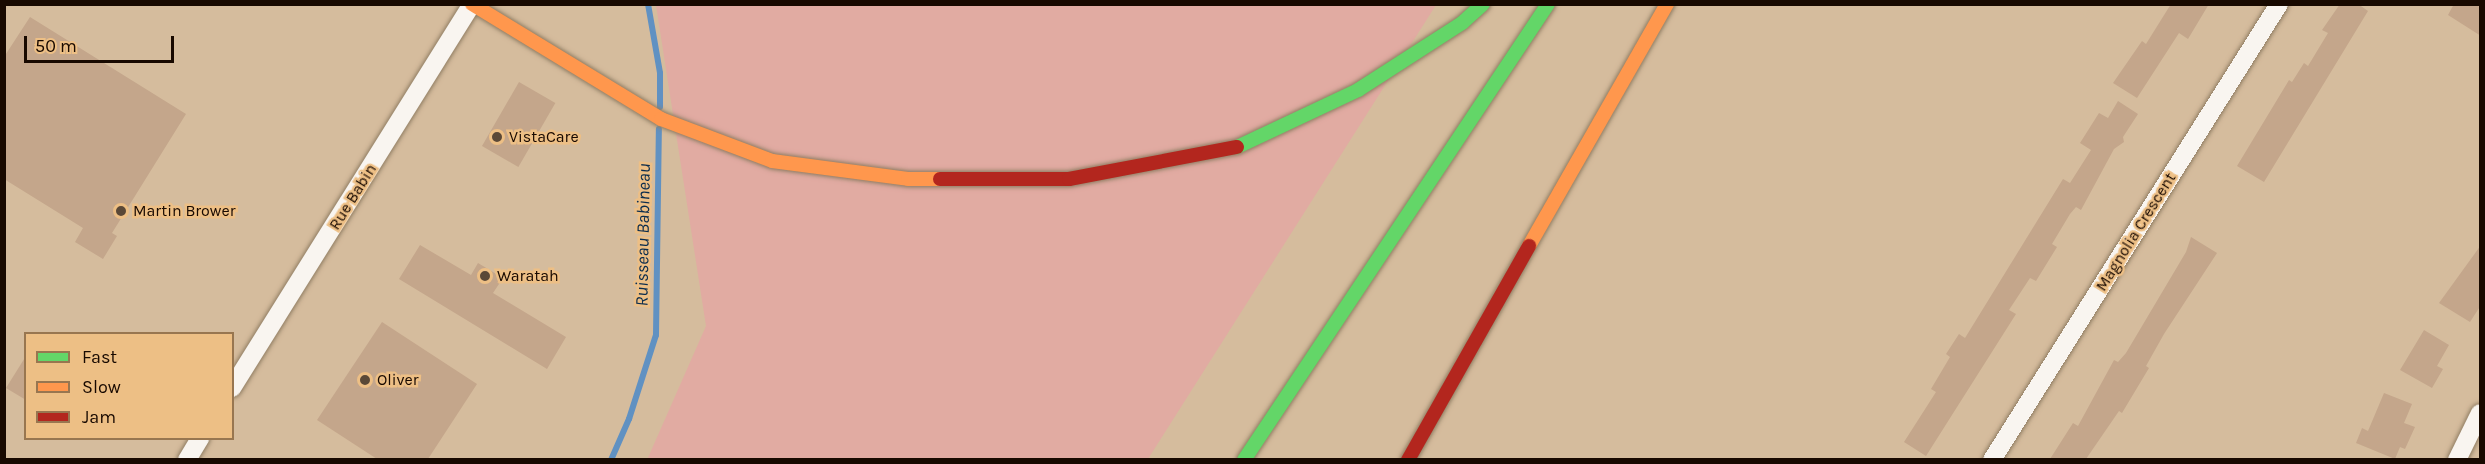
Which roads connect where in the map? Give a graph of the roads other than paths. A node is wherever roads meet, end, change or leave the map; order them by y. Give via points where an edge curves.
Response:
1 (472, 4) edge
2 (1483, 4) edge
3 (1548, 4) edge
4 (1666, 4) edge
5 (2279, 4) edge
6 (234, 385) edge
7 (2481, 413) edge
8 (200, 440) edge
9 (187, 459) edge
10 (1244, 459) edge
11 (1408, 459) edge
12 (1992, 459) edge
13 (2457, 459) edge

1 - 2 highway via 661,119 772,161 908,179 1069,179 1238,147 1358,90 1462,23
1 - 6 street, Rue Babin
3 - 10 highway
4 - 11 highway
5 - 12 street, Magnolia Crescent
7 - 13 street
8 - 9 street

